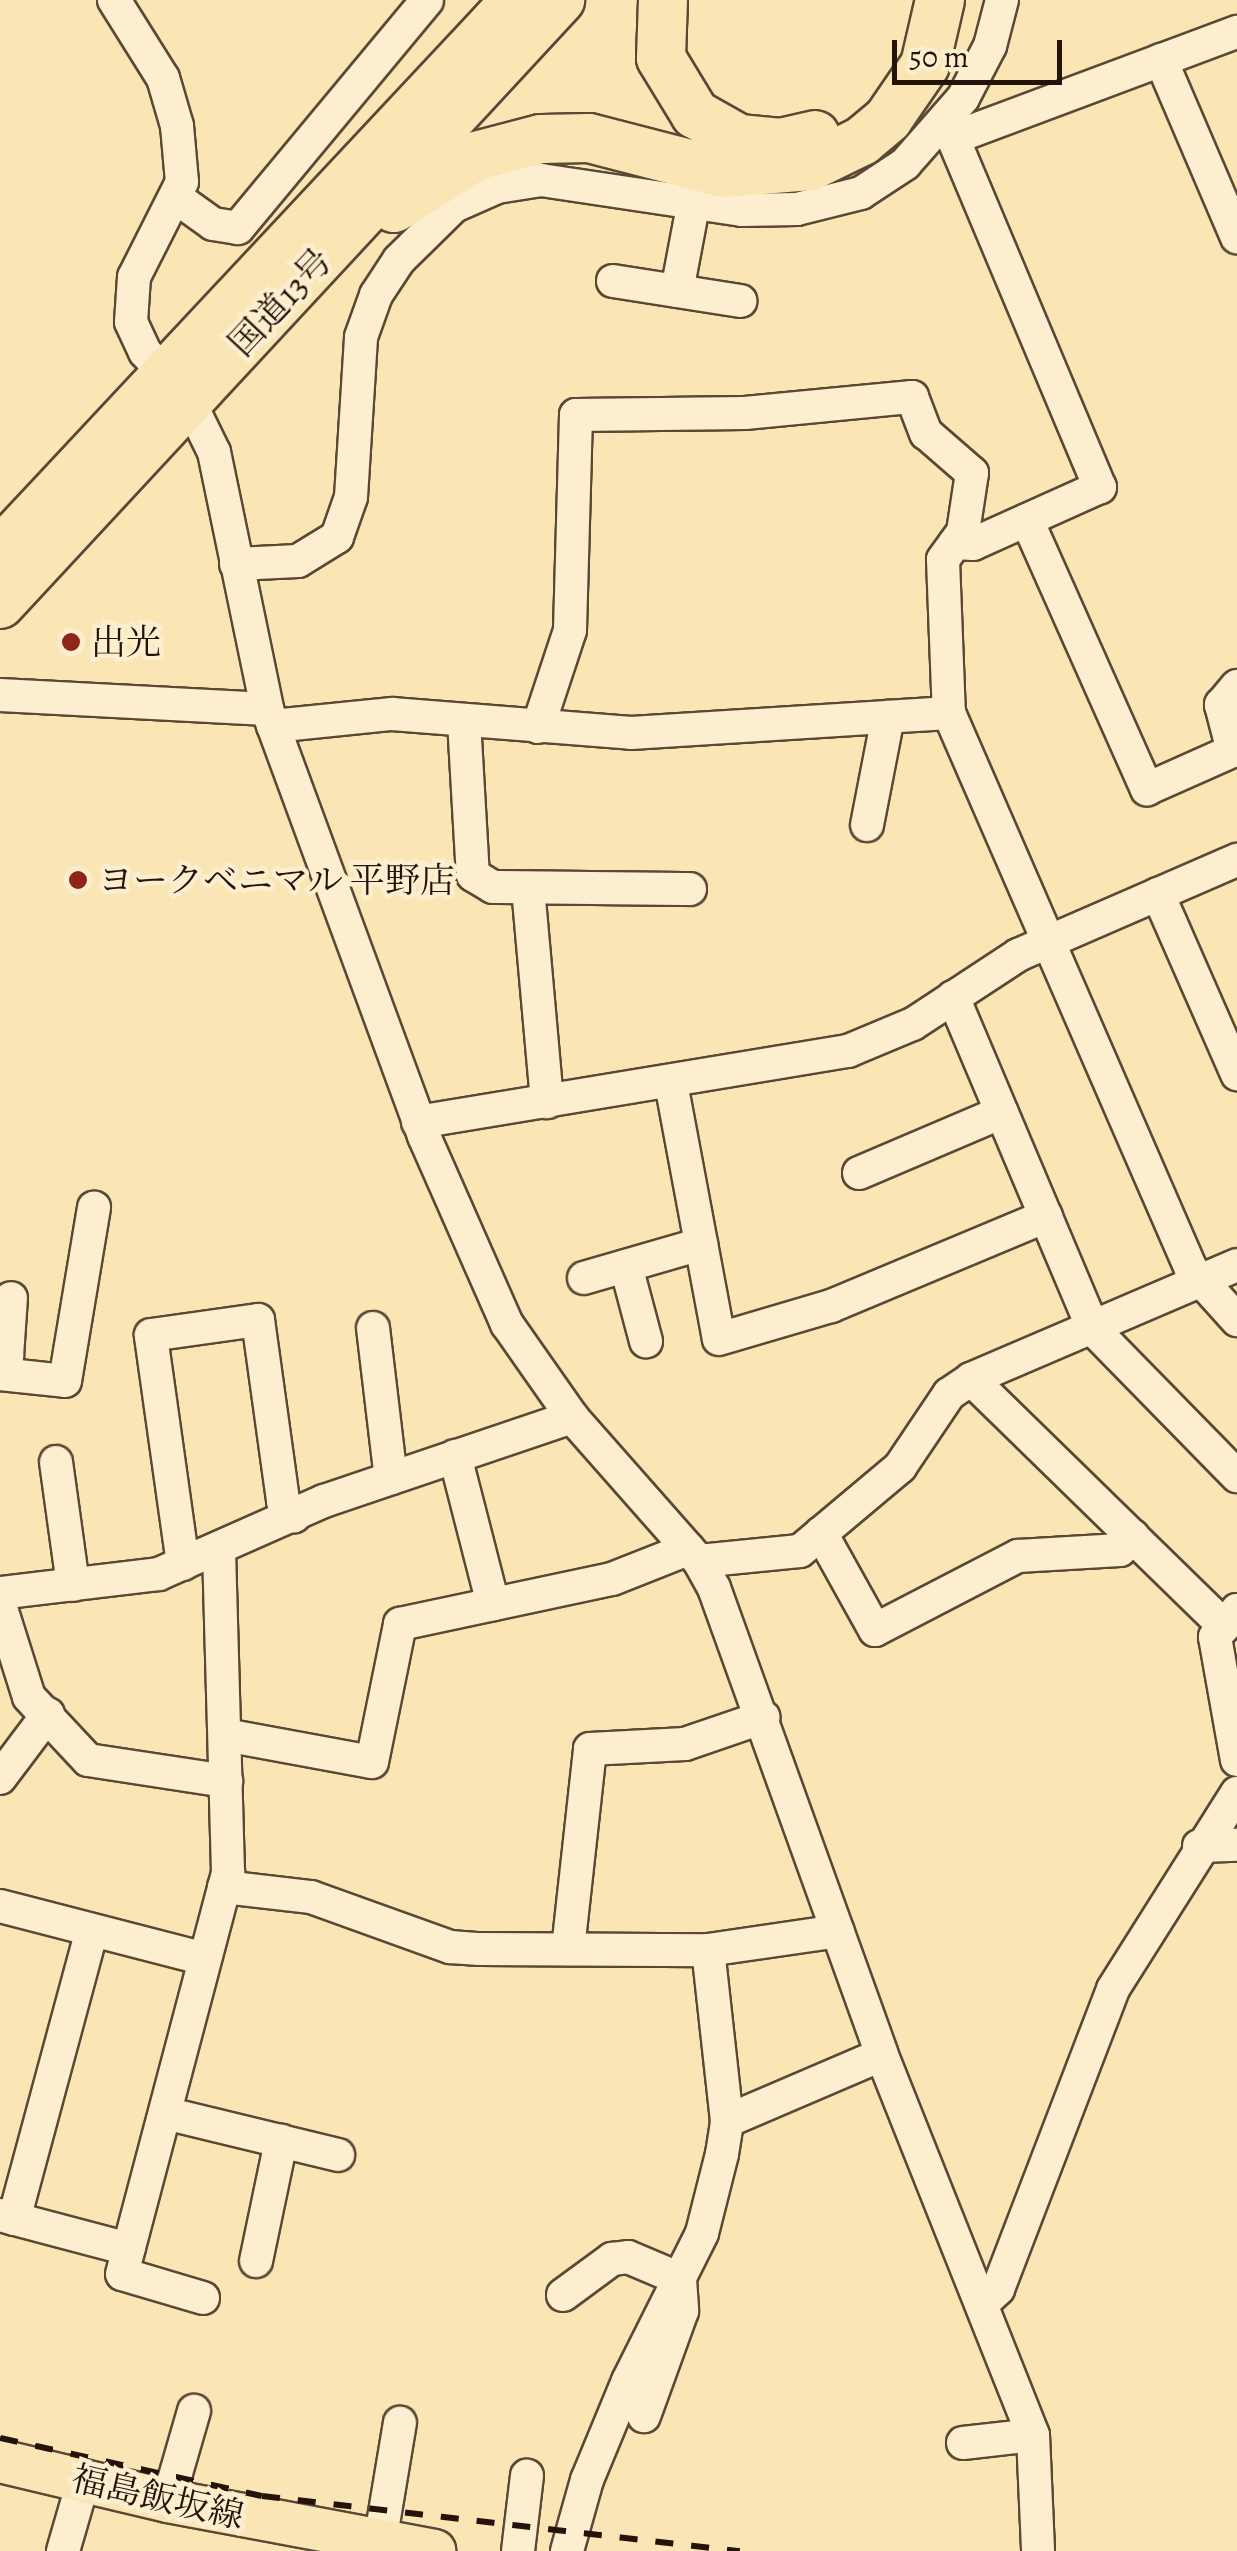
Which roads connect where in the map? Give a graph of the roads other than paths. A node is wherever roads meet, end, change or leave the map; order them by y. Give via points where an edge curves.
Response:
1 (114, 0) edge
2 (428, 0) edge
3 (516, 0) edge
4 (560, 0) edge
5 (663, 0) edge
6 (913, 0) edge
7 (940, 0) edge
8 (1002, 0) edge
9 (478, 22) edge
10 (1237, 32) edge
11 (1161, 60) junction
12 (947, 133) junction
13 (178, 199) junction
14 (694, 201) junction
15 (1237, 236) edge
16 (324, 254) junction
17 (613, 282) dead end
18 (677, 291) junction
19 (740, 301) dead end
20 (176, 386) junction
21 (1027, 520) junction
22 (955, 543) junction
23 (0, 552) edge
24 (236, 564) junction
25 (0, 604) edge
26 (1237, 686) edge
27 (0, 695) edge
28 (949, 713) junction
29 (888, 716) junction
30 (270, 717) junction
31 (464, 721) junction
32 (538, 728) junction
33 (1235, 750) edge
34 (867, 825) dead end
35 (1237, 860) edge
36 (528, 888) junction
37 (690, 888) dead end
38 (1158, 894) junction
39 (1051, 940) junction
40 (953, 997) junction
41 (1237, 1074) edge
42 (672, 1083) junction
43 (547, 1102) junction
44 (1002, 1112) junction
45 (418, 1122) junction
46 (859, 1173) dead end
47 (94, 1207) dead end
48 (1046, 1216) junction
49 (702, 1244) junction
50 (626, 1266) junction
51 (1237, 1266) edge
52 (584, 1278) dead end
53 (1200, 1284) junction
54 (11, 1298) dead end
55 (1237, 1320) edge
56 (373, 1328) dead end
57 (1093, 1329) junction
58 (646, 1341) dead end
59 (0, 1372) edge
60 (971, 1378) junction
61 (572, 1416) junction
62 (455, 1456) junction
63 (56, 1462) dead end
64 (1237, 1476) edge
65 (391, 1478) junction
66 (294, 1516) junction
67 (822, 1532) junction
68 (1133, 1536) junction
69 (219, 1549) junction
70 (694, 1555) junction
71 (183, 1564) junction
72 (73, 1585) junction
73 (0, 1593) edge
74 (493, 1604) junction
75 (0, 1605) edge
76 (1231, 1618) edge
77 (48, 1714) junction
78 (764, 1717) junction
79 (225, 1736) junction
80 (1237, 1760) edge
81 (0, 1778) edge
82 (226, 1781) junction
83 (1237, 1794) edge
84 (1237, 1845) edge
85 (1199, 1846) junction
86 (224, 1887) junction
87 (0, 1906) edge
88 (92, 1930) junction
89 (838, 1931) junction
90 (568, 1949) junction
91 (708, 1950) junction
92 (200, 1958) junction
93 (882, 2054) junction
94 (169, 2114) junction
95 (727, 2120) junction
96 (282, 2141) junction
97 (338, 2154) dead end
98 (7, 2217) edge
99 (129, 2249) junction
100 (256, 2261) dead end
101 (680, 2278) junction
102 (563, 2296) dead end
103 (203, 2298) dead end
104 (983, 2303) junction
105 (194, 2411) dead end
106 (644, 2416) dead end
107 (400, 2422) dead end
108 (1032, 2435) junction
109 (963, 2444) dead end
110 (0, 2461) edge
111 (527, 2476) dead end
112 (83, 2482) junction
113 (168, 2501) junction
114 (380, 2542) junction
115 (63, 2551) edge
116 (434, 2551) edge
117 (518, 2551) edge
118 (567, 2551) edge
119 (1038, 2551) edge

1 - 13 street via 163,78 177,126
2 - 13 street via 238,228 213,224
3 - 9 highway, 国道13号
4 - 16 highway, 国道13号
5 - 6 highway via 662,58 684,102 739,138 781,143 821,134 866,103 906,40
7 - 16 highway via 934,37 912,87 888,118 842,154 812,166 754,174 702,170 589,138 507,145 451,168
8 - 12 street via 990,46
9 - 20 highway, 国道13号
10 - 11 street
11 - 12 street
11 - 15 street
12 - 14 street via 834,203 742,210
12 - 21 street via 1100,488
13 - 20 street via 131,292 135,337
14 - 18 street
14 - 24 street via 541,180 497,187 454,206 376,295 361,337 351,497 337,537 298,560
16 - 20 highway, 国道13号
17 - 18 street
18 - 19 street
20 - 23 highway, 国道13号
20 - 24 street via 214,452
20 - 25 highway, 国道13号
21 - 22 street via 973,544
21 - 33 street via 1147,789
22 - 28 street via 943,560
22 - 32 street via 963,532 972,472 926,432 912,396 745,413 576,415 570,630
24 - 30 street
26 - 33 street via 1221,706
27 - 30 street
28 - 29 street
28 - 39 street
29 - 32 street via 632,733
29 - 34 street
30 - 31 street via 392,714
30 - 45 street
31 - 32 street
31 - 36 street via 473,874 493,888
35 - 38 street
36 - 37 street
36 - 43 street
38 - 39 street
38 - 41 street
39 - 40 street
39 - 53 street
40 - 42 street via 913,1024 848,1051
40 - 44 street
42 - 43 street
42 - 49 street
43 - 45 street
44 - 46 street
44 - 48 street
45 - 61 street via 507,1324
47 - 59 street via 65,1381
48 - 49 street via 831,1306 719,1339
48 - 57 street
49 - 50 street
50 - 52 street
50 - 58 street
51 - 53 street
53 - 55 street
53 - 57 street
54 - 59 street
56 - 65 street
57 - 60 street
57 - 64 street
60 - 67 street via 949,1394 900,1467
60 - 68 street
61 - 62 street
61 - 70 street
62 - 65 street
62 - 74 street
63 - 72 street
65 - 66 street
66 - 69 street
66 - 71 street via 283,1501 258,1320 150,1335
67 - 68 street via 875,1630 1018,1556 1120,1550
67 - 70 street via 800,1551
68 - 76 street
69 - 71 street
69 - 79 street
70 - 74 street
70 - 78 street
71 - 72 street via 146,1578
72 - 73 street
74 - 79 street via 400,1624 372,1762
75 - 77 street via 24,1686
76 - 80 street via 1215,1637
77 - 81 street
77 - 82 street via 88,1760
78 - 89 street
78 - 90 street via 685,1744 590,1749
79 - 82 street
82 - 86 street
83 - 85 street
84 - 85 street
85 - 104 street via 1106,2004 998,2289
86 - 90 street via 311,1897 450,1947
86 - 92 street
87 - 88 street
88 - 92 street
88 - 98 street
89 - 91 street
89 - 93 street
90 - 91 street
91 - 95 street
92 - 94 street
93 - 95 street
93 - 104 street
94 - 96 street
94 - 99 street
95 - 101 street via 702,2233
96 - 97 street
96 - 100 street
98 - 99 street
99 - 103 street via 122,2274
101 - 102 street via 628,2257 612,2260
101 - 106 street via 682,2312
101 - 118 street via 587,2480
104 - 108 street
105 - 113 street
107 - 114 street
108 - 109 street
108 - 119 street
110 - 112 main road, 福島飯坂線
111 - 117 street
112 - 113 main road, 福島飯坂線
112 - 115 street
113 - 114 main road, 福島飯坂線
114 - 116 main road, 福島飯坂線

